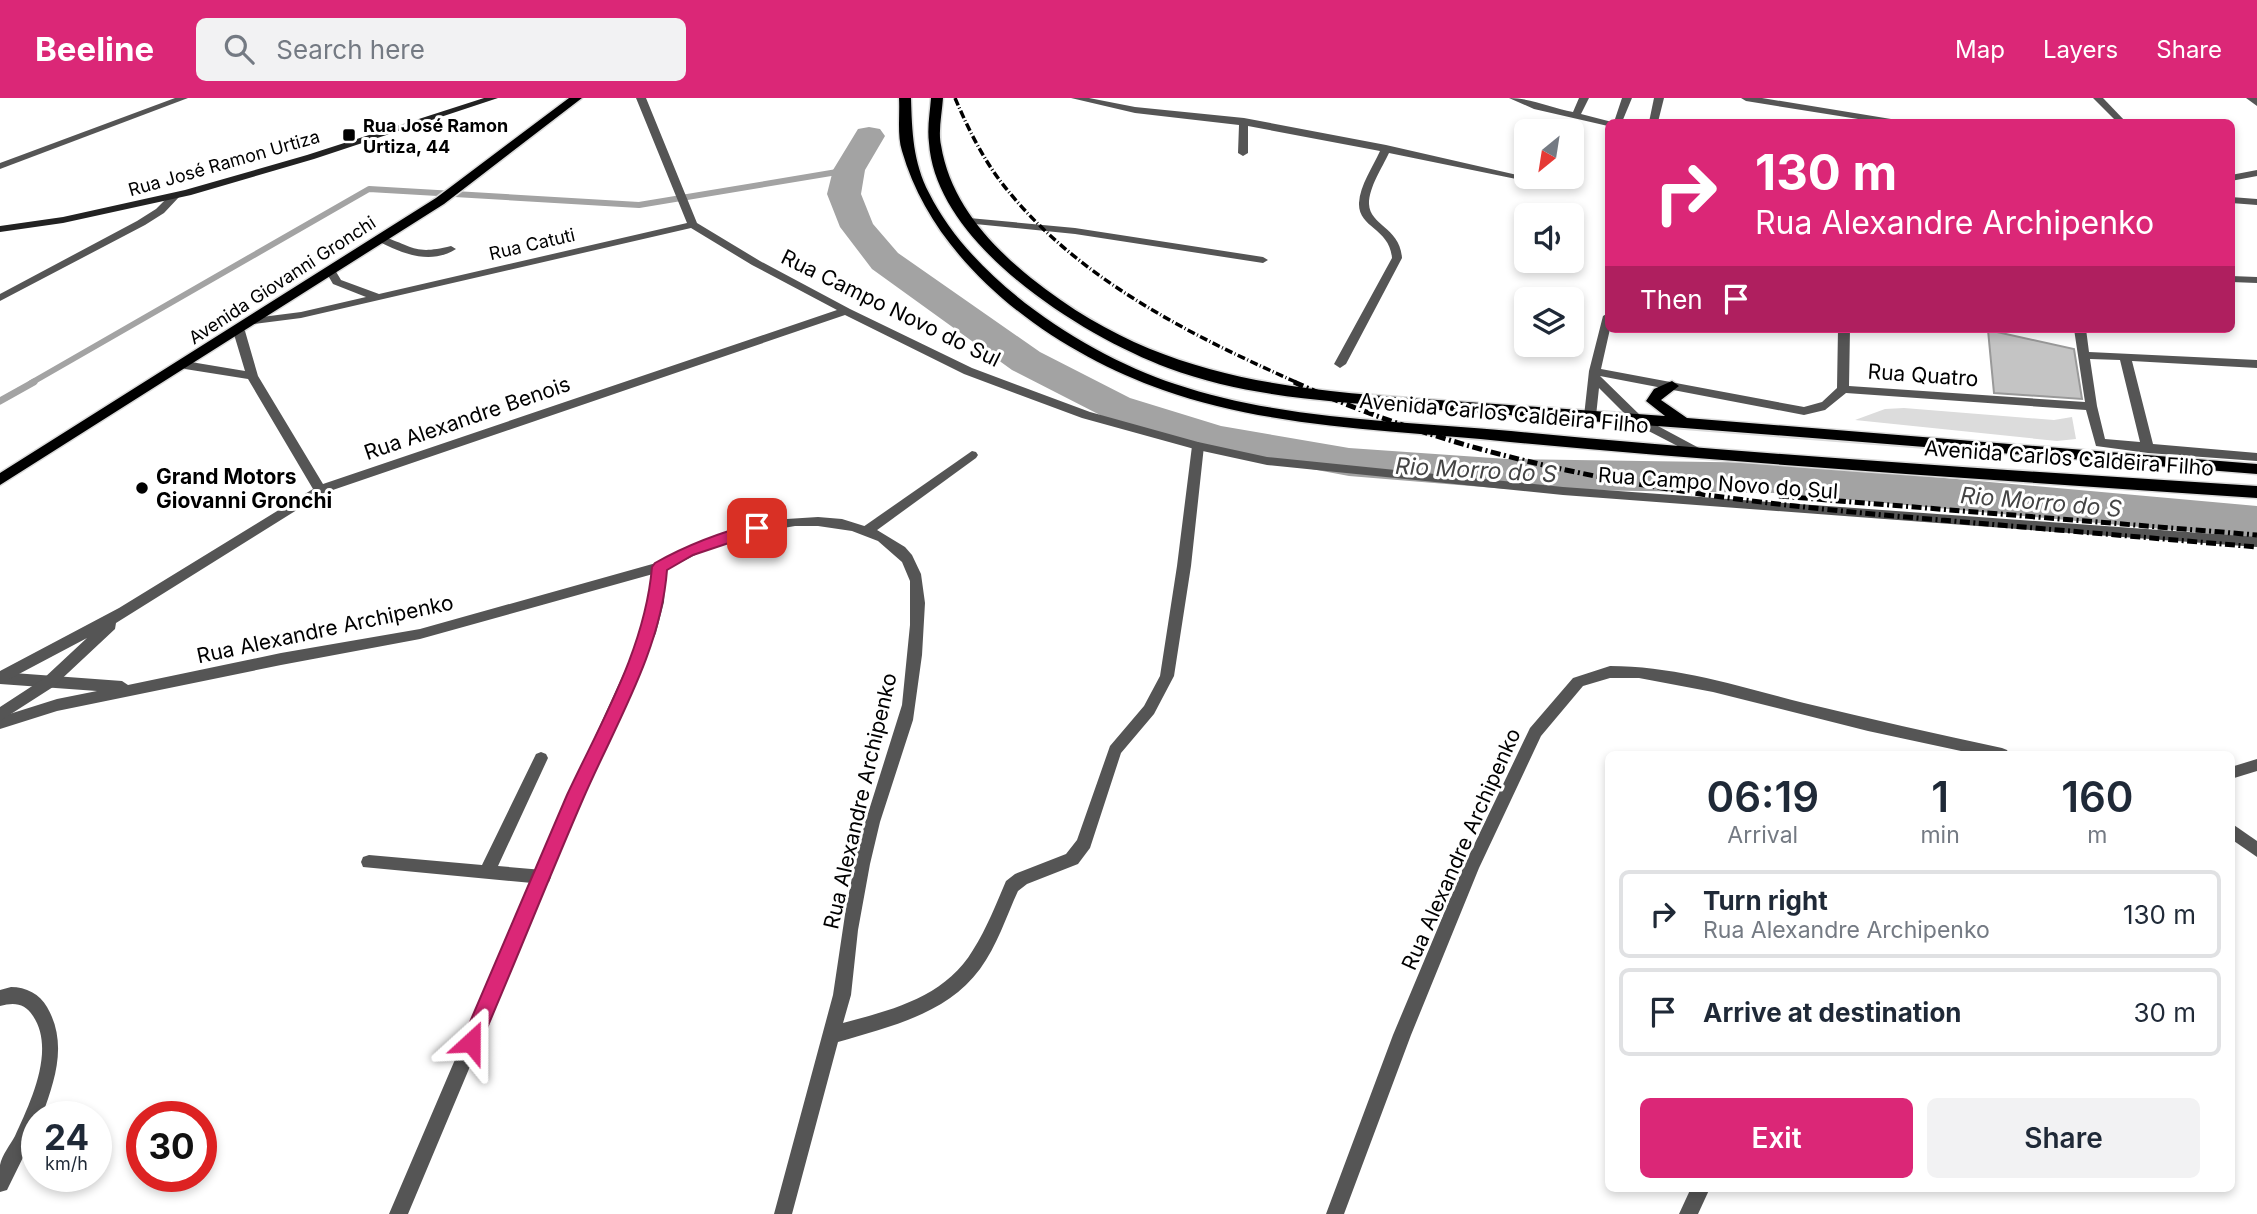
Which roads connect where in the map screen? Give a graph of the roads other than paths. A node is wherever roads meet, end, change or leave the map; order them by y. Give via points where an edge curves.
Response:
1 (183, 98) edge
2 (493, 98) edge
3 (576, 98) edge
4 (640, 98) edge
5 (905, 98) edge
6 (937, 98) edge
7 (1076, 98) edge
8 (1514, 98) edge
9 (1584, 98) edge
10 (1627, 98) edge
11 (1659, 98) edge
12 (1746, 98) edge
13 (1826, 98) edge
14 (2098, 98) edge
15 (2251, 98) edge
16 (2257, 103) edge
17 (1825, 111) junction
18 (1576, 116) junction
19 (1619, 119) edge
20 (1654, 119) edge
21 (1847, 119) edge
22 (2119, 119) edge
23 (1244, 121) junction
24 (1605, 122) edge
25 (1386, 148) junction
26 (1243, 153) dead end
27 (0, 166) edge
28 (2257, 173) edge
29 (1514, 175) edge
30 (2235, 177) edge
31 (174, 196) junction
32 (2235, 201) edge
33 (2257, 202) edge
34 (969, 221) junction
35 (693, 225) junction
36 (0, 229) edge
37 (382, 239) junction
38 (451, 249) dead end
39 (1263, 260) dead end
40 (331, 272) junction
41 (2235, 279) edge
42 (2257, 280) edge
43 (379, 297) junction
44 (0, 298) edge
45 (846, 311) junction
46 (254, 321) junction
47 (1605, 329) edge
48 (239, 331) junction
49 (1844, 333) edge
50 (2081, 333) edge
51 (2085, 355) junction
52 (2124, 356) junction
53 (1340, 364) dead end
54 (2257, 364) edge
55 (185, 365) junction
56 (1595, 374) junction
57 (252, 376) junction
58 (1672, 386) junction
59 (1843, 388) junction
60 (2091, 406) junction
61 (1590, 416) junction
62 (1639, 421) junction
63 (1686, 423) junction
64 (1198, 446) junction
65 (2148, 449) junction
66 (1695, 451) junction
67 (972, 455) dead end
68 (2257, 457) edge
69 (2257, 469) edge
70 (0, 480) edge
71 (320, 491) junction
72 (2257, 492) edge
73 (868, 530) junction
74 (2257, 542) edge
75 (660, 567) junction
76 (124, 612) junction
77 (0, 678) edge
78 (48, 683) junction
79 (144, 688) junction
80 (0, 715) edge
81 (0, 723) edge
82 (1988, 751) edge
83 (541, 758) dead end
84 (2257, 765) edge
85 (2235, 773) edge
86 (2235, 833) edge
87 (2257, 849) edge
88 (369, 862) dead end
89 (487, 872) junction
90 (543, 877) junction
91 (0, 998) edge
92 (832, 1035) junction
93 (0, 1183) edge
94 (1698, 1192) edge
95 (398, 1214) edge
96 (783, 1214) edge
97 (1335, 1214) edge
98 (1688, 1214) edge

1 - 27 street
2 - 31 main road, Rua José Ramon Urtiza
3 - 37 main road, Avenida Giovanni Gronchi
4 - 35 street
5 - 66 main road, Avenida Carlos Caldeira Filho via 902,118 909,163 931,208 968,258 1024,310 1134,374 1229,404 1316,417
6 - 34 main road, Avenida Carlos Caldeira Filho via 933,113 936,163 955,206
7 - 23 street via 1135,110
8 - 18 street
9 - 18 street
10 - 19 street
11 - 20 street
12 - 17 street
13 - 17 street
14 - 22 street
15 - 16 street
17 - 21 street
18 - 24 street
23 - 25 street
23 - 26 street
25 - 29 street
25 - 53 street via 1364,208 1368,218 1393,237 1397,258
28 - 30 street
31 - 36 main road, Rua José Ramon Urtiza
31 - 44 street via 141,223
32 - 33 street
34 - 39 street via 1075,230
34 - 61 main road, Avenida Carlos Caldeira Filho via 995,255 1055,302 1088,325 1172,364 1246,385 1317,396
35 - 43 street, Rua Catuti
35 - 45 street, Rua Campo Novo do Sul
37 - 38 street via 407,253 432,256
37 - 40 main road, Avenida Giovanni Gronchi
40 - 43 street via 337,282
40 - 46 main road, Avenida Giovanni Gronchi
41 - 42 street
43 - 46 street, Rua Catuti
45 - 64 street, Rua Campo Novo do Sul via 968,372 1086,415
45 - 71 street, Rua Alexandre Benois
46 - 48 main road, Avenida Giovanni Gronchi
47 - 56 street
48 - 55 main road, Avenida Giovanni Gronchi
48 - 57 street
49 - 59 street
50 - 51 street
51 - 52 street
51 - 60 street
52 - 54 street
52 - 65 street
55 - 57 street
55 - 70 main road, Avenida Giovanni Gronchi
56 - 58 street, Rua Quatro
56 - 61 street
56 - 62 street
57 - 71 street
58 - 59 street, Rua Quatro via 1804,411 1826,406
58 - 63 main road via 1653,401
59 - 60 street, Rua Quatro
60 - 65 street via 2100,443
61 - 62 main road, Avenida Carlos Caldeira Filho
62 - 63 main road, Avenida Carlos Caldeira Filho
62 - 66 street
63 - 69 main road, Avenida Carlos Caldeira Filho
64 - 74 street, Rua Campo Novo do Sul via 1267,461 1563,491
64 - 92 street via 1167,676 1149,710 1115,750 1084,844 1072,859 1012,886 975,962 958,984 923,1006
65 - 68 street
66 - 72 main road, Avenida Carlos Caldeira Filho
67 - 73 street
71 - 76 street, Rua Alexandre Benois
73 - 75 street, Rua Alexandre Archipenko via 823,520 783,522 731,535
73 - 92 street, Rua Alexandre Archipenko via 895,547 912,566 919,599 909,705 872,824
75 - 79 street, Rua Alexandre Archipenko via 420,634
75 - 90 street via 649,633
76 - 77 street, Rua Alexandre Benois
76 - 78 street, Rua Alexandre Benois
77 - 78 street, Rua Alexandre Archipenko
78 - 79 street, Rua Alexandre Archipenko
78 - 80 street, Rua Alexandre Benois
79 - 81 street, Rua Alexandre Archipenko via 57,705
82 - 97 street, Rua Alexandre Archipenko via 1639,672 1610,672 1578,682 1535,732 1471,867
83 - 89 street
84 - 85 street
86 - 87 street
88 - 89 street
89 - 90 street
90 - 95 street
91 - 93 street via 20,994 43,1012 50,1059 23,1139
92 - 96 street, Rua Alexandre Archipenko
94 - 98 street

